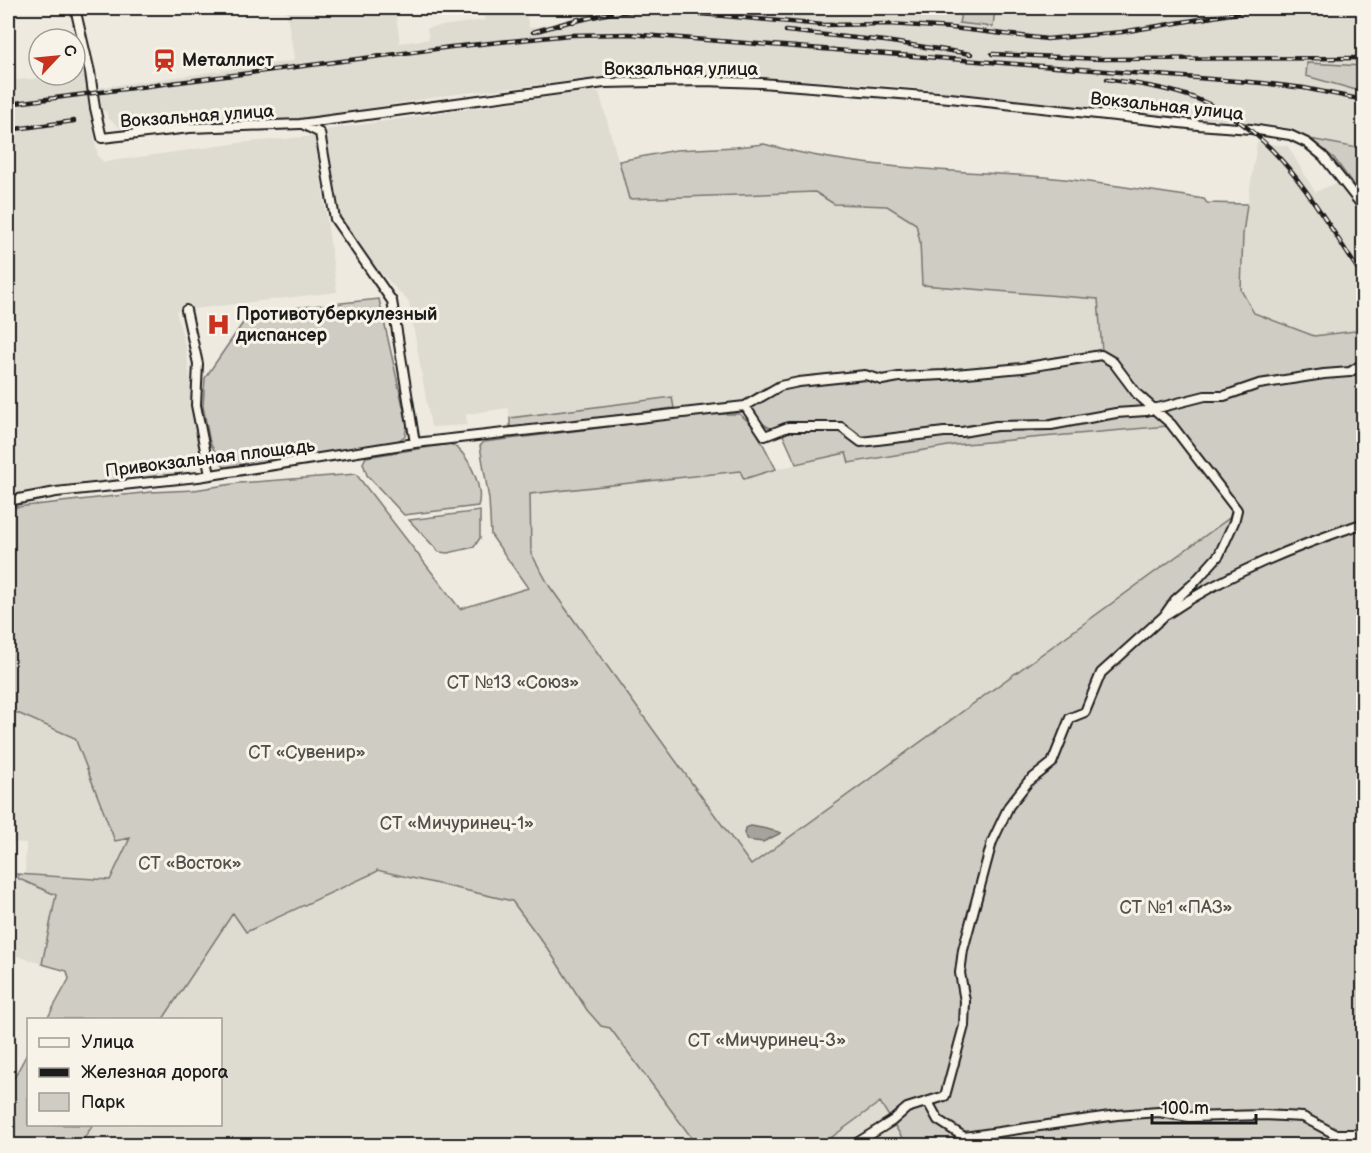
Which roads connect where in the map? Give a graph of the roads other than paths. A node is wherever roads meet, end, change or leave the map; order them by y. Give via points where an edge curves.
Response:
1 (75, 8) edge
2 (300, 124) junction
3 (1364, 208) edge
4 (186, 310) dead end
5 (1364, 363) edge
6 (745, 406) junction
7 (1154, 409) junction
8 (416, 444) junction
9 (210, 475) junction
10 (8, 501) edge
11 (1364, 523) edge
12 (1164, 616) junction
13 (928, 1102) junction
14 (1364, 1134) edge
15 (852, 1146) edge

1 - 2 street, Вокзальная улица via 102,138 190,128
2 - 3 street, Вокзальная улица via 604,83 773,83 1290,135 1323,156
2 - 8 street via 320,133 335,219 392,301
4 - 9 street via 198,364 196,405
5 - 7 street via 1350,372 1259,384 1224,396 1205,396
6 - 7 street via 765,436 788,427 841,427 861,442 996,426 1051,425
6 - 7 street via 780,386 798,382 865,375 882,380 944,375 1101,355 1113,362
6 - 8 street, Привокзальная площадь
7 - 12 street via 1171,424 1237,510 1219,555
8 - 9 street, Привокзальная площадь
9 - 10 street, Привокзальная площадь
11 - 12 street via 1322,537 1222,582
12 - 13 street via 1101,673 1085,712 1070,718 1052,763 1028,782 1009,806 992,842 963,950 960,973 964,1026 953,1070 945,1096
13 - 14 street via 938,1120 964,1137 1159,1112 1189,1117 1304,1118 1335,1134
13 - 15 street via 907,1108

